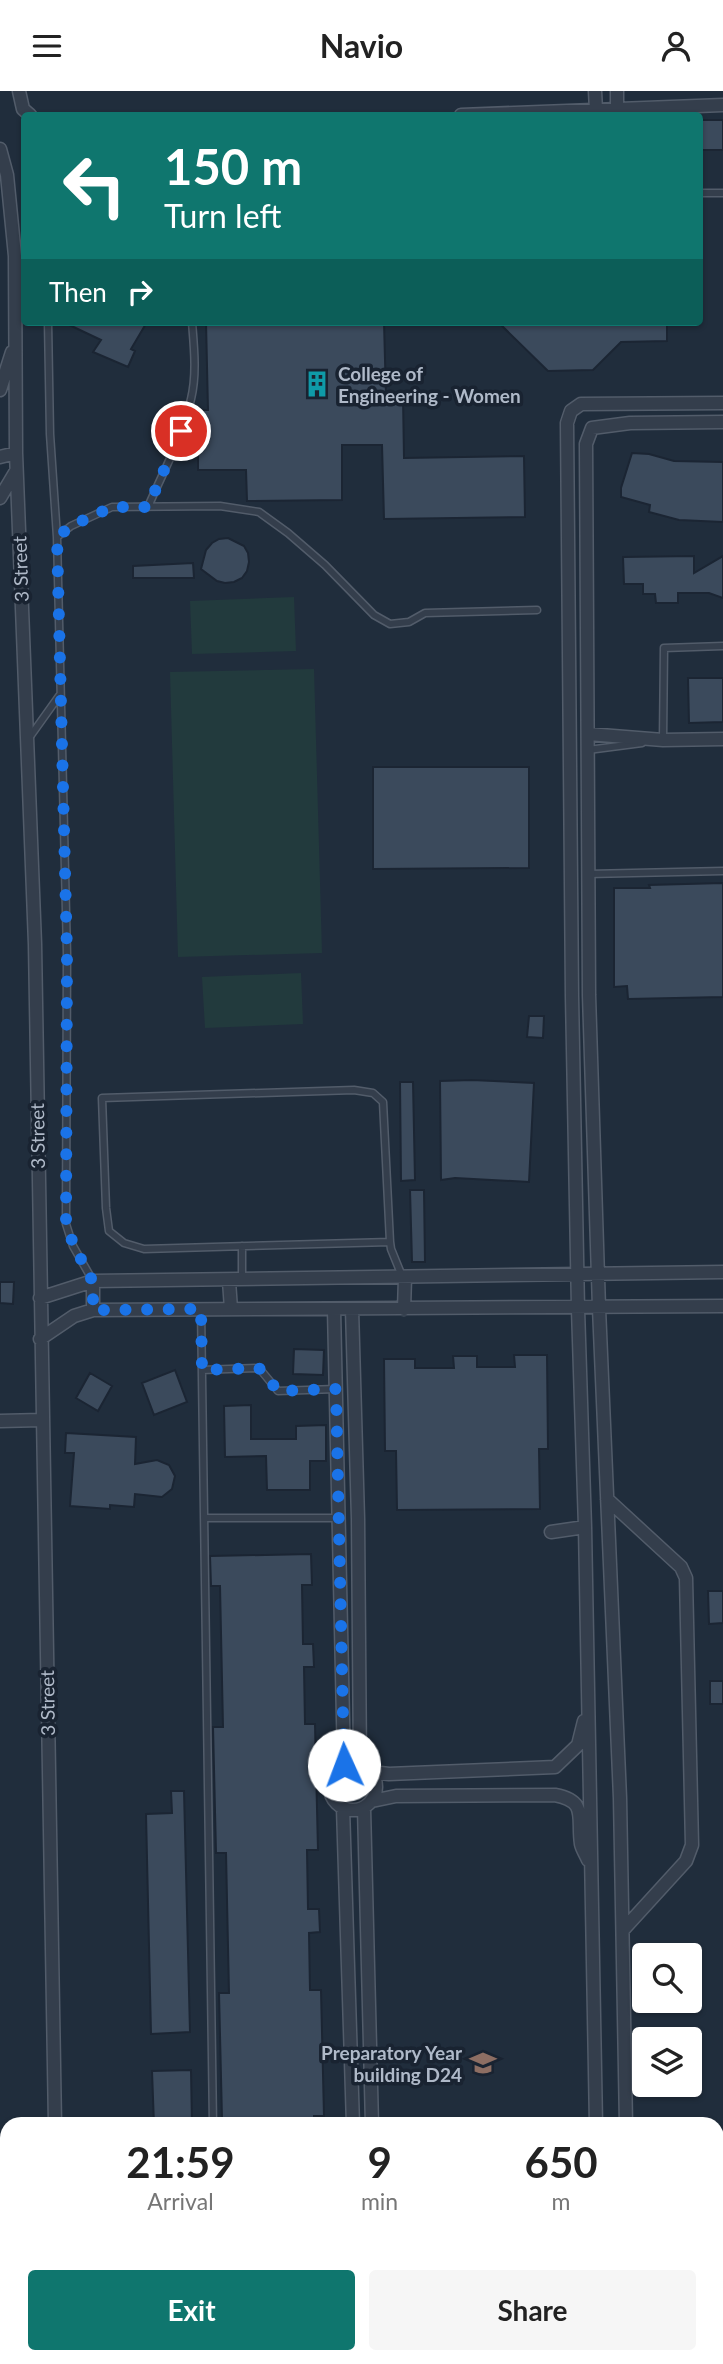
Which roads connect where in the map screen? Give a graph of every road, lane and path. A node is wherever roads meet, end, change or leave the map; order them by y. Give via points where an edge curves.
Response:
1 (19, 91) edge
2 (596, 91) edge
3 (617, 91) edge
4 (723, 106) edge
5 (617, 109) junction
6 (596, 110) junction
7 (26, 112) edge
8 (542, 112) edge
9 (0, 149) edge
10 (703, 193) edge
11 (723, 193) edge
12 (48, 326) edge
13 (192, 326) edge
14 (16, 342) junction
15 (0, 390) edge
16 (723, 403) edge
17 (571, 411) junction
18 (723, 422) edge
19 (592, 428) junction
20 (16, 453) junction
21 (0, 457) edge
22 (16, 470) junction
23 (0, 498) edge
24 (148, 507) junction
25 (57, 537) junction
26 (537, 610) dead end
27 (723, 646) edge
28 (60, 694) junction
29 (589, 734) junction
30 (723, 739) edge
31 (663, 740) junction
32 (27, 742) junction
33 (569, 749) junction
34 (588, 750) junction
35 (723, 871) edge
36 (588, 874) junction
37 (589, 995) junction
38 (572, 996) junction
39 (390, 1242) junction
40 (242, 1246) junction
41 (723, 1272) edge
42 (577, 1274) junction
43 (598, 1275) junction
44 (404, 1278) junction
45 (236, 1281) junction
46 (93, 1282) junction
47 (40, 1298) junction
48 (723, 1306) edge
49 (578, 1308) junction
50 (599, 1308) junction
51 (201, 1309) junction
52 (231, 1309) junction
53 (334, 1309) junction
54 (352, 1309) junction
55 (404, 1309) junction
56 (93, 1310) junction
57 (40, 1339) junction
58 (202, 1370) junction
59 (336, 1389) junction
60 (41, 1420) junction
61 (0, 1421) edge
62 (607, 1499) junction
63 (204, 1518) junction
64 (339, 1518) junction
65 (586, 1527) junction
66 (551, 1532) dead end
67 (588, 1707) junction
68 (344, 1765) junction
69 (360, 1765) junction
70 (372, 1772) junction
71 (368, 1804) junction
72 (343, 1808) junction
73 (591, 1866) junction
74 (623, 1930) junction
75 (55, 2117) edge
76 (213, 2117) edge
77 (353, 2117) edge
78 (372, 2117) edge
79 (596, 2117) edge
80 (626, 2117) edge

1 - 7 street
2 - 6 street
3 - 5 street
4 - 5 street
5 - 6 street
6 - 8 street
9 - 14 street, 3 Street via 15,256
10 - 11 lane
12 - 25 lane
13 - 24 lane via 191,399
14 - 15 street
14 - 20 street, 3 Street
16 - 17 street via 581,404
17 - 19 street
17 - 33 street via 567,423
18 - 19 street
19 - 29 street via 586,444
20 - 21 street
20 - 22 street, 3 Street
22 - 23 street
22 - 32 street, 3 Street
24 - 25 lane via 112,507
24 - 26 lane via 220,506 259,512 325,565 374,615 390,624 425,613
25 - 28 lane
27 - 31 lane via 664,648
28 - 32 lane
28 - 46 lane via 67,954 66,1224
29 - 31 street
29 - 34 street
30 - 31 lane
31 - 34 lane
32 - 47 street, 3 Street
33 - 34 street
33 - 38 street
34 - 36 street
35 - 36 lane
36 - 37 street
37 - 38 street
37 - 43 street
38 - 42 street
39 - 40 lane
39 - 40 lane via 383,1102 373,1093 102,1098 109,1231 124,1243 144,1249
39 - 44 lane
40 - 45 lane
41 - 43 street
42 - 43 street
42 - 44 street
42 - 49 street
43 - 50 street
44 - 45 street
44 - 55 street
45 - 46 street
45 - 52 street
46 - 47 street
46 - 56 street
47 - 57 street, 3 Street
48 - 50 street
49 - 50 street
49 - 55 street
49 - 65 street
50 - 62 street
51 - 52 street
51 - 56 street
51 - 58 lane
52 - 53 street
53 - 54 street
53 - 59 street
54 - 55 street
54 - 69 street
56 - 57 street via 74,1316
57 - 60 street, 3 Street
58 - 59 lane via 259,1368 278,1391
58 - 63 lane
59 - 64 street
60 - 61 street
60 - 75 street, 3 Street
62 - 74 street
62 - 74 street via 681,1567 686,1578 692,1845 686,1861
63 - 64 lane
63 - 76 lane
64 - 68 street
65 - 66 street
65 - 67 street
67 - 70 street via 578,1745 555,1767
67 - 73 street
68 - 69 street
68 - 72 street via 330,1781 330,1792
69 - 70 street
70 - 71 street via 376,1792
71 - 72 street via 354,1810
71 - 73 street via 396,1796 569,1797 578,1806 581,1845
71 - 78 street
72 - 77 street
73 - 79 street
74 - 80 street

